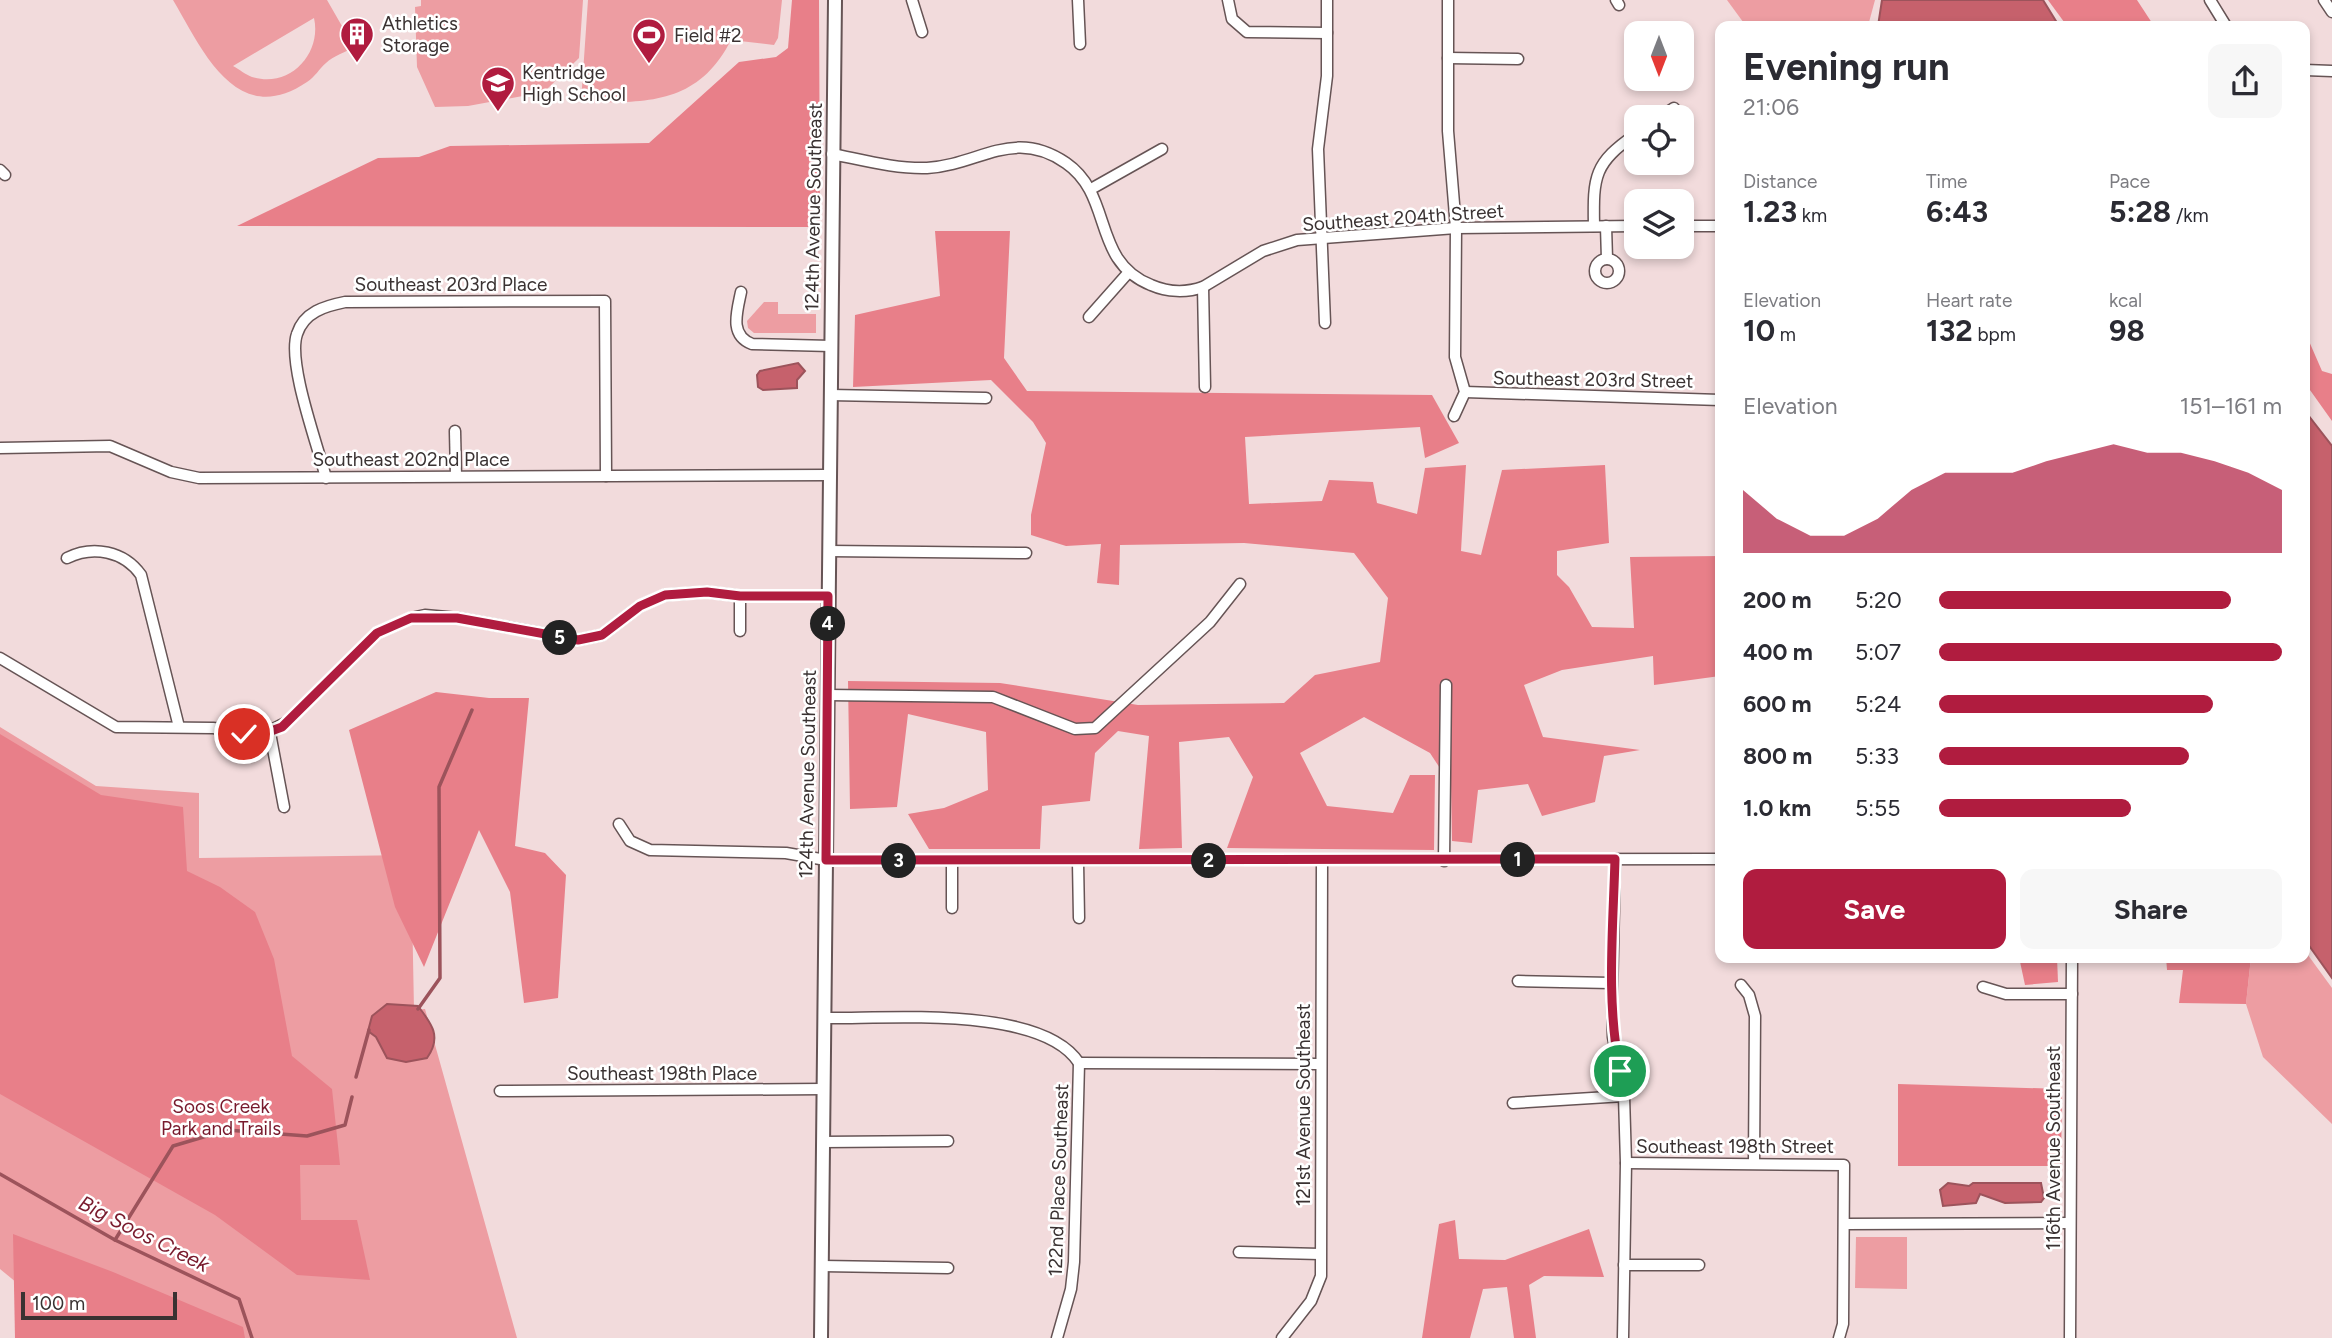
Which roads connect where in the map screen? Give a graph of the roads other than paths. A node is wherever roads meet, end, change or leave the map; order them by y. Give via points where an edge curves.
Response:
1 (835, 0) edge
2 (912, 0) edge
3 (1078, 0) edge
4 (1228, 0) edge
5 (1327, 0) edge
6 (1448, 0) edge
7 (2210, 0) edge
8 (2324, 0) edge
9 (2332, 12) edge
10 (2223, 21) edge
11 (922, 32) dead end
12 (1327, 33) junction
13 (1080, 44) dead end
14 (1448, 58) junction
15 (1518, 59) dead end
16 (2310, 70) edge
17 (2332, 71) edge
18 (1624, 142) edge
19 (1162, 149) dead end
20 (832, 154) junction
21 (1091, 189) junction
22 (1594, 226) junction
23 (1606, 226) junction
24 (1624, 226) edge
25 (1694, 226) edge
26 (1715, 226) edge
27 (1456, 228) junction
28 (1321, 238) junction
29 (1607, 259) dead end
30 (1128, 273) junction
31 (1203, 287) junction
32 (741, 292) dead end
33 (1089, 317) dead end
34 (1325, 323) dead end
35 (831, 346) junction
36 (1205, 387) dead end
37 (1465, 392) junction
38 (830, 395) junction
39 (986, 398) dead end
40 (1715, 400) edge
41 (1454, 416) dead end
42 (455, 431) dead end
43 (0, 447) edge
44 (829, 475) junction
45 (456, 476) junction
46 (606, 476) junction
47 (326, 478) junction
48 (829, 551) junction
49 (1026, 553) dead end
50 (67, 558) dead end
51 (1240, 584) dead end
52 (740, 596) junction
53 (828, 596) junction
54 (740, 631) dead end
55 (0, 658) edge
56 (1446, 685) dead end
57 (827, 695) junction
58 (179, 727) junction
59 (270, 733) junction
60 (285, 807) dead end
61 (619, 824) dead end
62 (1615, 859) junction
63 (1715, 859) edge
64 (826, 860) junction
65 (1322, 860) junction
66 (952, 861) junction
67 (1444, 861) junction
68 (1078, 862) junction
69 (952, 908) dead end
70 (1079, 918) dead end
71 (2072, 963) edge
72 (1518, 981) dead end
73 (1611, 983) junction
74 (1741, 985) dead end
75 (1983, 987) dead end
76 (2072, 994) junction
77 (824, 1018) junction
78 (1079, 1063) junction
79 (1320, 1064) junction
80 (823, 1089) junction
81 (500, 1091) dead end
82 (1624, 1096) junction
83 (1513, 1103) dead end
84 (948, 1141) dead end
85 (823, 1142) junction
86 (1754, 1162) junction
87 (1626, 1163) junction
88 (2070, 1223) junction
89 (1846, 1224) junction
90 (1239, 1252) dead end
91 (1320, 1254) junction
92 (1624, 1265) junction
93 (1699, 1265) dead end
94 (821, 1266) junction
95 (948, 1268) dead end
96 (821, 1338) edge
97 (1057, 1338) edge
98 (1282, 1338) edge
99 (1623, 1338) edge
100 (1839, 1338) edge
101 (2070, 1338) edge

1 - 20 street, 124th Avenue Southeast
2 - 11 street
3 - 13 street
4 - 12 street via 1240,28 1264,33
5 - 12 street
6 - 14 street
7 - 10 street
8 - 9 street
12 - 28 street via 1318,149
14 - 15 street
14 - 27 street
16 - 17 street
18 - 22 street via 1599,167 1593,188
19 - 21 street
20 - 21 street via 904,168 1027,147 1065,163
20 - 35 street, 124th Avenue Southeast
21 - 30 street via 1108,243
22 - 23 street, Southeast 204th Street
22 - 27 street, Southeast 204th Street
23 - 24 street, Southeast 204th Street
23 - 29 street
25 - 26 street
27 - 28 street, Southeast 204th Street
27 - 37 street via 1455,357
28 - 31 street, Southeast 204th Street via 1263,251
28 - 34 street
30 - 31 street, Southeast 204th Street via 1158,288
30 - 33 street
31 - 36 street
32 - 35 street via 736,319 744,341
35 - 38 street, 124th Avenue Southeast
37 - 40 street, Southeast 203rd Street
37 - 41 street
38 - 39 street
38 - 44 street, 124th Avenue Southeast
42 - 45 street
43 - 47 street, Southeast 202nd Place via 110,446 171,472 199,478
44 - 46 street, Southeast 202nd Place
44 - 48 street, 124th Avenue Southeast
45 - 46 street, Southeast 202nd Place
45 - 47 street, Southeast 202nd Place
46 - 47 street, Southeast 203rd Place via 605,301 345,302 312,313 297,331 294,353
48 - 49 street
48 - 53 street, 124th Avenue Southeast
50 - 58 street via 87,551 112,553 134,565 141,575
51 - 57 street via 1210,622 1095,728 1075,729 993,697
52 - 53 street
52 - 54 street
52 - 59 street via 707,592 665,595 640,606 602,635 578,640 457,618 411,618 377,633 287,722
53 - 57 street, 124th Avenue Southeast
55 - 58 street via 116,727
56 - 67 street
57 - 64 street, 124th Avenue Southeast
58 - 59 street
59 - 60 street
61 - 64 street via 631,841 650,850 786,853
62 - 63 street
62 - 67 street
62 - 73 street
64 - 66 street
64 - 77 street, 124th Avenue Southeast
65 - 67 street
65 - 68 street
65 - 79 street, 121st Avenue Southeast
66 - 68 street
66 - 69 street
68 - 70 street
71 - 76 street, 116th Avenue Southeast
72 - 73 street
73 - 82 street via 1613,1037
74 - 86 street via 1755,1016
75 - 76 street via 2006,994
76 - 88 street, 116th Avenue Southeast
77 - 78 street via 1001,1023 1052,1039
77 - 80 street, 124th Avenue Southeast
78 - 79 street
78 - 97 street, 122nd Place Southeast via 1074,1262
79 - 91 street, 121st Avenue Southeast
80 - 81 street, Southeast 198th Place
80 - 85 street, 124th Avenue Southeast
82 - 83 street
82 - 87 street
84 - 85 street
85 - 94 street, 124th Avenue Southeast
86 - 87 street, Southeast 198th Street
86 - 89 street, Southeast 198th Street via 1844,1165
87 - 92 street
88 - 89 street
88 - 101 street, 116th Avenue Southeast
89 - 100 street
90 - 91 street
91 - 98 street, 121st Avenue Southeast via 1317,1288
92 - 93 street
92 - 99 street
94 - 95 street
94 - 96 street, 124th Avenue Southeast

